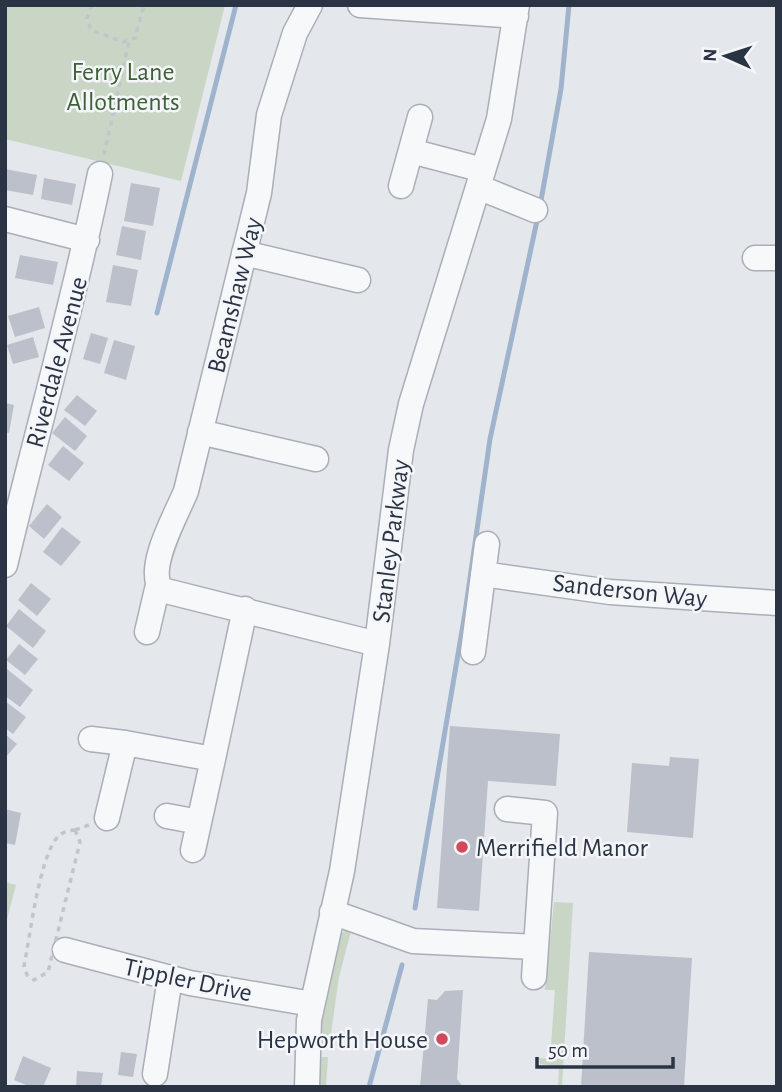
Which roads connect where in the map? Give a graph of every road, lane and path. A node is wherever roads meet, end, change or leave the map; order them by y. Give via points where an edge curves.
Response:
1 (92, 5) edge
2 (144, 5) edge
3 (310, 5) edge
4 (360, 5) edge
5 (517, 11) edge
6 (129, 41) junction
7 (420, 117) dead end
8 (411, 151) junction
9 (100, 174) joint
10 (481, 179) junction
11 (401, 186) dead end
12 (535, 210) dead end
13 (5, 219) edge
14 (87, 240) junction
15 (244, 253) junction
16 (358, 280) dead end
17 (200, 432) junction
18 (316, 460) dead end
19 (487, 544) dead end
20 (5, 565) edge
21 (483, 574) junction
22 (158, 585) junction
23 (777, 603) edge
24 (245, 609) junction
25 (147, 632) dead end
26 (377, 644) junction
27 (473, 652) dead end
28 (91, 739) dead end
29 (125, 743) junction
30 (212, 759) junction
31 (508, 809) dead end
32 (167, 816) dead end
33 (107, 818) dead end
34 (199, 822) junction
35 (193, 850) dead end
36 (332, 912) junction
37 (536, 947) junction
38 (65, 950) dead end
39 (24, 966) joint
40 (534, 976) dead end
41 (170, 978) junction
42 (312, 1003) junction
43 (157, 1075) dead end
44 (307, 1087) edge

1 - 6 path via 87,18 91,30
2 - 6 path via 135,37
3 - 15 street, Beamshaw Way via 295,33 270,115 259,193
4 - 5 street
5 - 10 street, Stanley Parkway via 499,119
6 - 9 path
7 - 8 street
8 - 10 street
8 - 11 street
9 - 14 street, Riverdale Avenue
10 - 12 street
10 - 26 street, Stanley Parkway via 401,450
13 - 14 street, Riverdale Avenue
14 - 20 street, Riverdale Avenue
15 - 16 street
15 - 17 street, Beamshaw Way
17 - 18 street
17 - 22 street, Beamshaw Way via 186,491 167,528
19 - 21 street
21 - 23 street, Sanderson Way via 622,594
21 - 27 street
22 - 24 street via 162,590
22 - 25 street, Beamshaw Way
24 - 26 street
24 - 30 street
26 - 36 street, Stanley Parkway
28 - 29 street
29 - 30 street
29 - 33 street
30 - 34 street
31 - 37 street via 545,813
32 - 34 street
34 - 35 street
36 - 37 street via 412,941
36 - 42 street, Stanley Parkway
37 - 40 street
38 - 41 street, Tippler Drive
39 - 39 path via 34,980 48,972 80,842 75,831 58,837 51,848
41 - 42 street, Tippler Drive
41 - 43 street
42 - 44 street, Stanley Parkway

